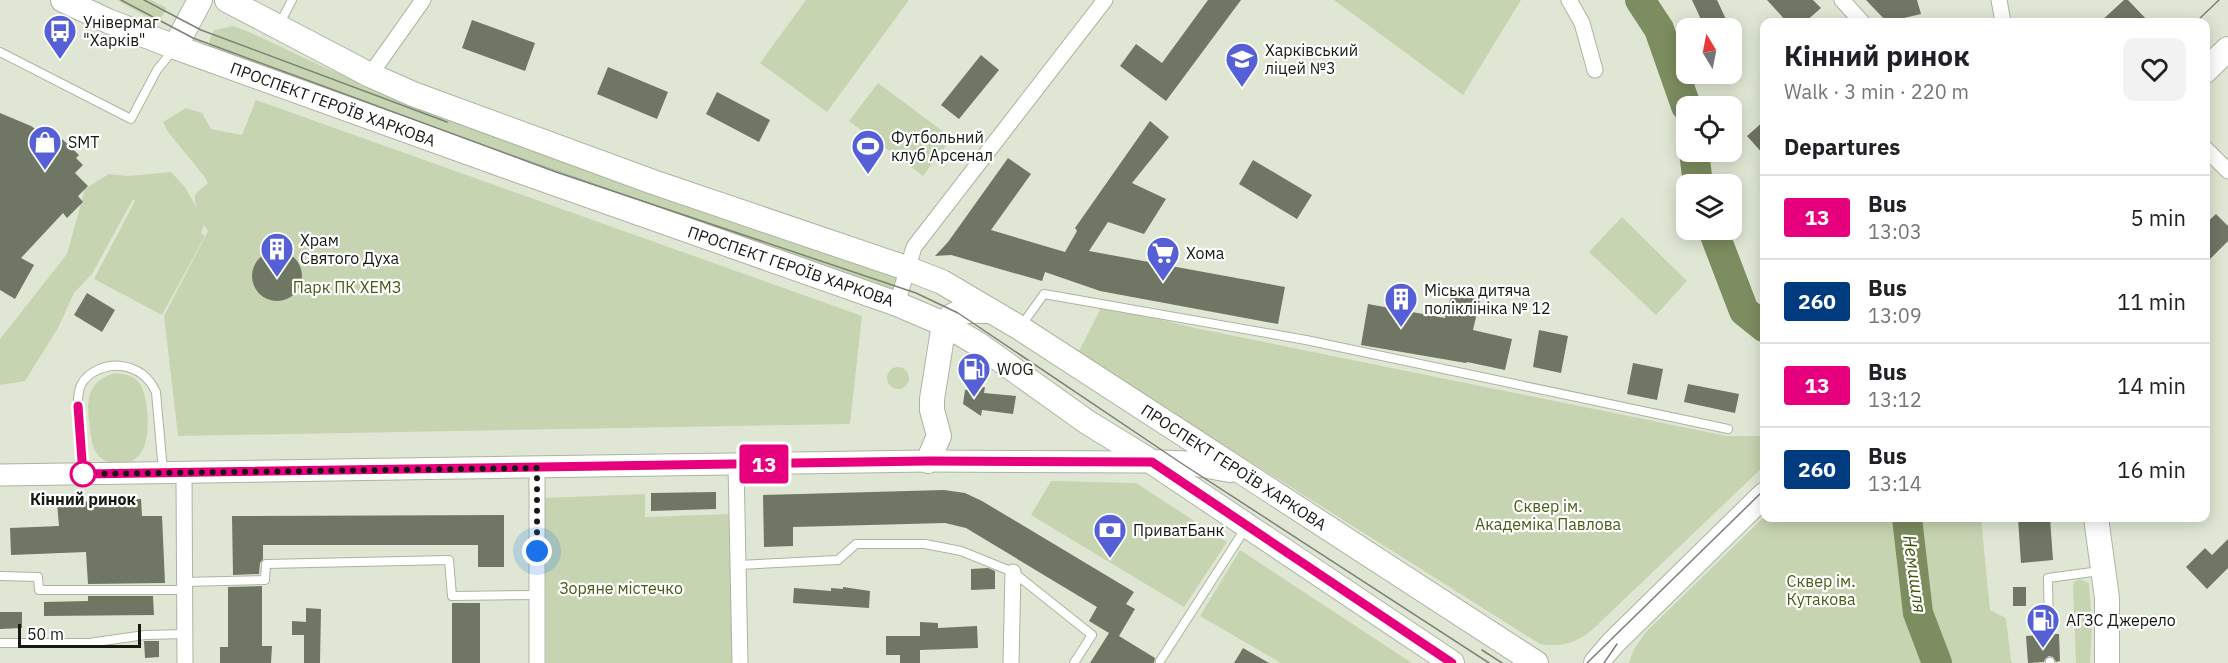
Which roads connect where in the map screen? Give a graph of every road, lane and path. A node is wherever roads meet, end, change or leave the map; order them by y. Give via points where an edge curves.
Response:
1 (63, 0) edge
2 (201, 0) edge
3 (227, 0) edge
4 (292, 0) edge
5 (423, 0) edge
6 (1105, 0) edge
7 (1569, 0) edge
8 (1842, 0) edge
9 (1999, 0) edge
10 (1858, 18) edge
11 (2002, 18) edge
12 (278, 27) junction
13 (175, 47) junction
14 (2228, 49) edge
15 (0, 52) edge
16 (2210, 66) edge
17 (1595, 70) dead end
18 (370, 75) junction
19 (2210, 153) edge
20 (2228, 171) edge
21 (906, 268) junction
22 (897, 304) junction
23 (990, 311) junction
24 (944, 324) junction
25 (1020, 328) junction
26 (1728, 429) dead end
27 (928, 461) junction
28 (1152, 462) junction
29 (736, 465) junction
30 (537, 468) junction
31 (1239, 471) junction
32 (163, 473) junction
33 (184, 473) junction
34 (83, 474) junction
35 (0, 475) edge
36 (1760, 499) edge
37 (2097, 522) edge
38 (1247, 525) junction
39 (738, 565) junction
40 (2104, 571) junction
41 (1013, 572) junction
42 (0, 576) edge
43 (184, 586) junction
44 (537, 595) junction
45 (185, 634) junction
46 (2049, 634) dead end
47 (0, 643) edge
48 (1160, 661) dead end
49 (185, 663) edge
50 (537, 663) edge
51 (740, 663) edge
52 (1011, 663) edge
53 (1074, 663) edge
54 (1452, 663) edge
55 (1536, 663) edge
56 (1596, 663) edge
57 (2107, 663) edge

1 - 13 main road, ПРОСПЕКТ ГЕРОЇВ ХАРКОВА
2 - 13 main road
3 - 12 main road, ПРОСПЕКТ ГЕРОЇВ ХАРКОВА
4 - 12 lane
5 - 18 street
6 - 21 street via 914,247
7 - 17 street via 1582,23
8 - 10 street
9 - 11 street
12 - 18 main road, ПРОСПЕКТ ГЕРОЇВ ХАРКОВА
13 - 15 lane via 157,70 131,119
13 - 22 main road, ПРОСПЕКТ ГЕРОЇВ ХАРКОВА
14 - 16 main road
18 - 21 main road, ПРОСПЕКТ ГЕРОЇВ ХАРКОВА via 620,170
19 - 20 street
21 - 22 street
21 - 23 main road, ПРОСПЕКТ ГЕРОЇВ ХАРКОВА via 942,282
22 - 24 main road, ПРОСПЕКТ ГЕРОЇВ ХАРКОВА
23 - 24 main road via 958,313 949,316
23 - 25 main road, ПРОСПЕКТ ГЕРОЇВ ХАРКОВА
24 - 27 main road via 932,399 939,436
24 - 28 main road, ПРОСПЕКТ ГЕРОЇВ ХАРКОВА
25 - 26 lane via 1044,294 1306,340
25 - 31 main road, ПРОСПЕКТ ГЕРОЇВ ХАРКОВА
27 - 28 main road
27 - 29 main road
28 - 31 main road
28 - 38 main road, ПРОСПЕКТ ГЕРОЇВ ХАРКОВА
29 - 30 main road
29 - 39 street
30 - 33 main road
30 - 44 street
31 - 55 main road, ПРОСПЕКТ ГЕРОЇВ ХАРКОВА
32 - 33 main road
32 - 34 main road
32 - 34 lane via 156,392 143,374 117,365 94,372 81,385 78,406
33 - 43 street
34 - 35 main road
36 - 56 main road
37 - 40 main road
38 - 48 lane
38 - 54 main road, ПРОСПЕКТ ГЕРОЇВ ХАРКОВА
39 - 41 lane via 838,560 856,543 913,544 961,550
39 - 51 street
40 - 46 lane via 2048,578
40 - 57 main road via 2109,624
41 - 52 street
41 - 53 lane via 1092,635
42 - 43 lane via 38,577 39,590
43 - 44 lane via 266,580 266,564 449,560 452,596
43 - 45 street
44 - 50 street
45 - 47 lane via 146,634 89,644
45 - 49 street

